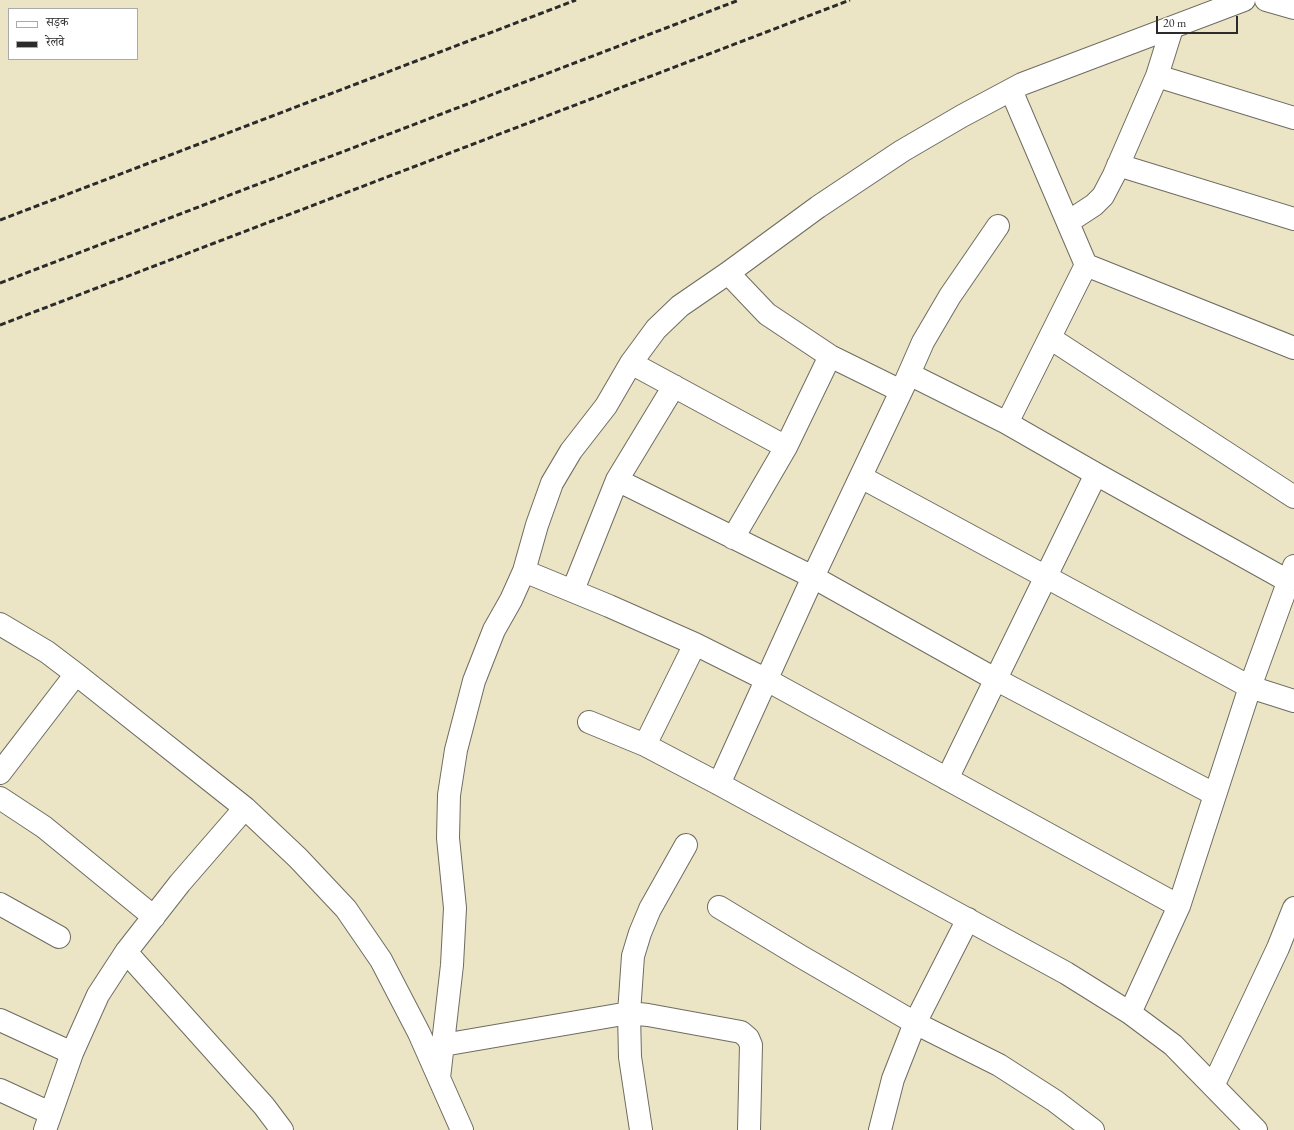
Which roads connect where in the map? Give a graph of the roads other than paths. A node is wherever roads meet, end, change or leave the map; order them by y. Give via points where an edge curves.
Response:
1 (1244, 0) edge
2 (1266, 0) edge
3 (1294, 8) edge
4 (1172, 28) junction
5 (1157, 76) junction
6 (1011, 90) junction
7 (1294, 118) edge
8 (1118, 165) junction
9 (1294, 219) edge
10 (1068, 222) junction
11 (998, 226) dead end
12 (1086, 265) junction
13 (728, 273) junction
14 (1050, 338) junction
15 (1294, 348) edge
16 (830, 356) junction
17 (631, 363) junction
18 (905, 382) junction
19 (674, 386) junction
20 (1008, 423) junction
21 (786, 447) junction
22 (1096, 474) junction
23 (861, 477) junction
24 (617, 480) junction
25 (1294, 497) edge
26 (734, 538) junction
27 (524, 570) junction
28 (1291, 574) edge
29 (1046, 576) junction
30 (813, 577) junction
31 (573, 590) junction
32 (0, 624) edge
33 (695, 644) junction
34 (76, 674) junction
35 (995, 679) junction
36 (767, 680) junction
37 (1250, 687) junction
38 (1294, 701) edge
39 (589, 722) dead end
40 (645, 745) junction
41 (0, 773) edge
42 (947, 779) junction
43 (719, 784) junction
44 (1214, 794) junction
45 (0, 798) edge
46 (245, 808) junction
47 (686, 845) dead end
48 (0, 904) edge
49 (1179, 906) junction
50 (719, 907) dead end
51 (1294, 908) edge
52 (154, 917) junction
53 (968, 919) junction
54 (60, 938) dead end
55 (126, 952) junction
56 (1130, 1013) junction
57 (629, 1014) junction
58 (0, 1020) edge
59 (915, 1023) junction
60 (443, 1045) junction
61 (72, 1053) junction
62 (439, 1078) junction
63 (1213, 1086) junction
64 (0, 1090) edge
65 (48, 1122) edge
66 (282, 1130) edge
67 (462, 1130) edge
68 (641, 1130) edge
69 (749, 1130) edge
70 (880, 1130) edge
71 (1093, 1130) edge
72 (1256, 1130) edge

1 - 4 street
2 - 3 street
4 - 5 street
4 - 6 street
5 - 7 street
5 - 8 street
6 - 10 street
6 - 13 street via 902,151 818,207
8 - 9 street
8 - 10 street via 1103,196
10 - 12 street
11 - 18 street via 950,296 923,342
12 - 14 street
12 - 15 street
13 - 16 street via 767,314
13 - 17 street via 680,306 656,329
14 - 20 street
14 - 25 street
16 - 18 street
16 - 21 street
17 - 19 street
17 - 27 street via 606,406 571,451 552,483
18 - 20 street
18 - 23 street
19 - 21 street
19 - 24 street
20 - 22 street
21 - 26 street
22 - 28 street
22 - 29 street
23 - 29 street
23 - 30 street
24 - 26 street
24 - 31 street
26 - 30 street
27 - 31 street
27 - 60 street via 494,630 474,681 456,750 449,795 448,838 455,908
28 - 37 street
29 - 35 street
29 - 37 street
30 - 35 street
30 - 36 street
31 - 33 street
32 - 34 street via 47,652
33 - 36 street
33 - 40 street
34 - 41 street
34 - 46 street
35 - 42 street
35 - 44 street
36 - 42 street
36 - 43 street
37 - 38 street
37 - 44 street
39 - 40 street
40 - 43 street
42 - 49 street
43 - 53 street
44 - 49 street
45 - 52 street via 44,827
46 - 52 street
46 - 62 street via 298,858 346,909 380,960 419,1033
47 - 57 street via 640,932 633,956
48 - 54 street
49 - 56 street
50 - 59 street
51 - 63 street via 1278,948
52 - 55 street
53 - 56 street via 1066,973
53 - 59 street
55 - 61 street via 98,995
55 - 66 street via 264,1106
56 - 63 street via 1173,1045
57 - 60 street
57 - 68 street via 630,1057
57 - 69 street via 648,1015 741,1032 748,1038 752,1045
58 - 61 street
59 - 70 street via 893,1079
59 - 71 street via 999,1065 1055,1101
60 - 62 street
61 - 65 street
62 - 67 street
63 - 72 street
64 - 65 street

